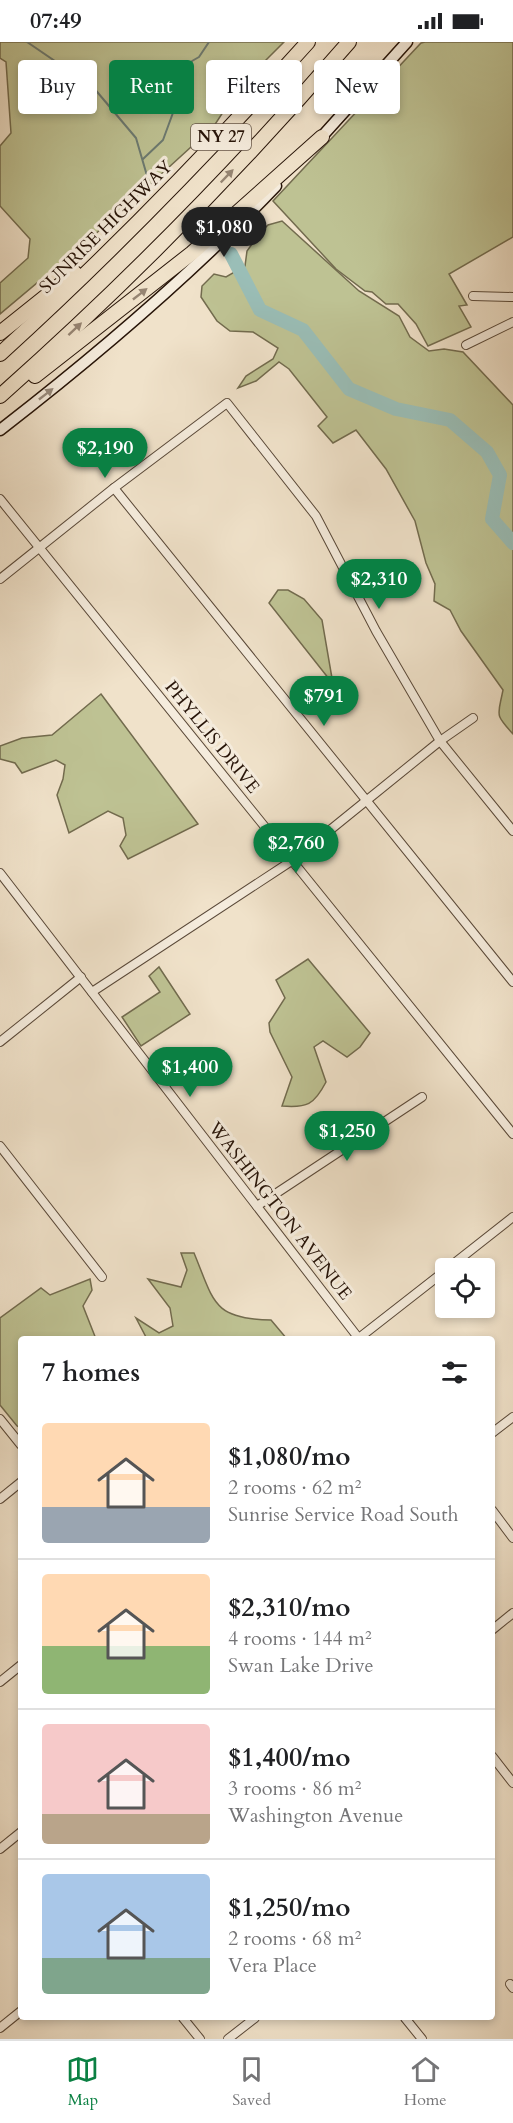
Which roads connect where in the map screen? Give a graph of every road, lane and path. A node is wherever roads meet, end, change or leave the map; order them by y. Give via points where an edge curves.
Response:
1 (308, 42) edge
2 (349, 42) edge
3 (407, 42) edge
4 (322, 137) junction
5 (130, 229) junction
6 (473, 296) dead end
7 (513, 297) edge
8 (513, 322) edge
9 (0, 333) edge
10 (466, 345) dead end
11 (0, 354) edge
12 (0, 396) edge
13 (0, 402) edge
14 (0, 430) edge
15 (114, 488) junction
16 (0, 499) edge
17 (39, 548) junction
18 (0, 579) edge
19 (473, 718) dead end
20 (440, 741) junction
21 (368, 801) junction
22 (513, 831) edge
23 (293, 861) junction
24 (0, 873) edge
25 (81, 977) junction
26 (513, 982) edge
27 (92, 992) junction
28 (0, 1042) edge
29 (422, 1097) dead end
30 (513, 1134) edge
31 (0, 1146) edge
32 (257, 1206) junction
33 (513, 1217) edge
34 (461, 1258) edge
35 (102, 1276) dead end
36 (435, 1279) edge
37 (357, 1336) edge
38 (363, 1336) edge
39 (513, 1417) edge
40 (0, 1419) edge
41 (495, 1432) edge
42 (18, 1441) edge
43 (18, 1484) edge
44 (0, 1499) edge
45 (495, 1514) edge
46 (513, 1538) edge
47 (513, 1613) edge
48 (495, 1628) edge
49 (18, 1667) edge
50 (0, 1682) edge
51 (495, 1760) edge
52 (513, 1783) edge
53 (18, 1834) edge
54 (0, 1849) edge
55 (18, 2013) edge
56 (185, 2020) edge
57 (252, 2020) edge
58 (407, 2020) edge
59 (0, 2028) edge
60 (200, 2039) edge
61 (228, 2039) edge
62 (422, 2039) edge

1 - 5 highway, SUNRISE HIGHWAY / NY 27
12 -> 2 highway, NY 27 via 116,289
3 - 4 main road
13 -> 4 highway via 192,253
14 -> 4 main road via 152,305
5 - 9 highway
5 - 11 highway, SUNRISE HIGHWAY / NY 27
6 - 7 street
8 - 10 street
15 - 17 street
15 - 20 street via 227,403 316,516
15 - 21 street
16 - 17 street, PHYLLIS DRIVE
17 - 18 street
17 - 23 street, PHYLLIS DRIVE
19 - 20 street
20 - 21 street
20 - 22 street
21 - 23 street
21 - 26 street
23 - 27 street
23 - 30 street, PHYLLIS DRIVE
24 - 25 street, WASHINGTON AVENUE
25 - 27 street, WASHINGTON AVENUE
25 - 28 street
27 - 32 street, WASHINGTON AVENUE
29 - 32 street
31 - 35 street
32 - 37 street, WASHINGTON AVENUE
33 - 34 street
36 - 38 street
39 - 41 street
40 - 42 street
43 - 44 street
45 - 46 street
47 - 48 street
49 - 50 street
51 - 52 street
53 - 54 street
55 - 59 street
56 - 60 street
57 - 61 street
58 - 62 street

